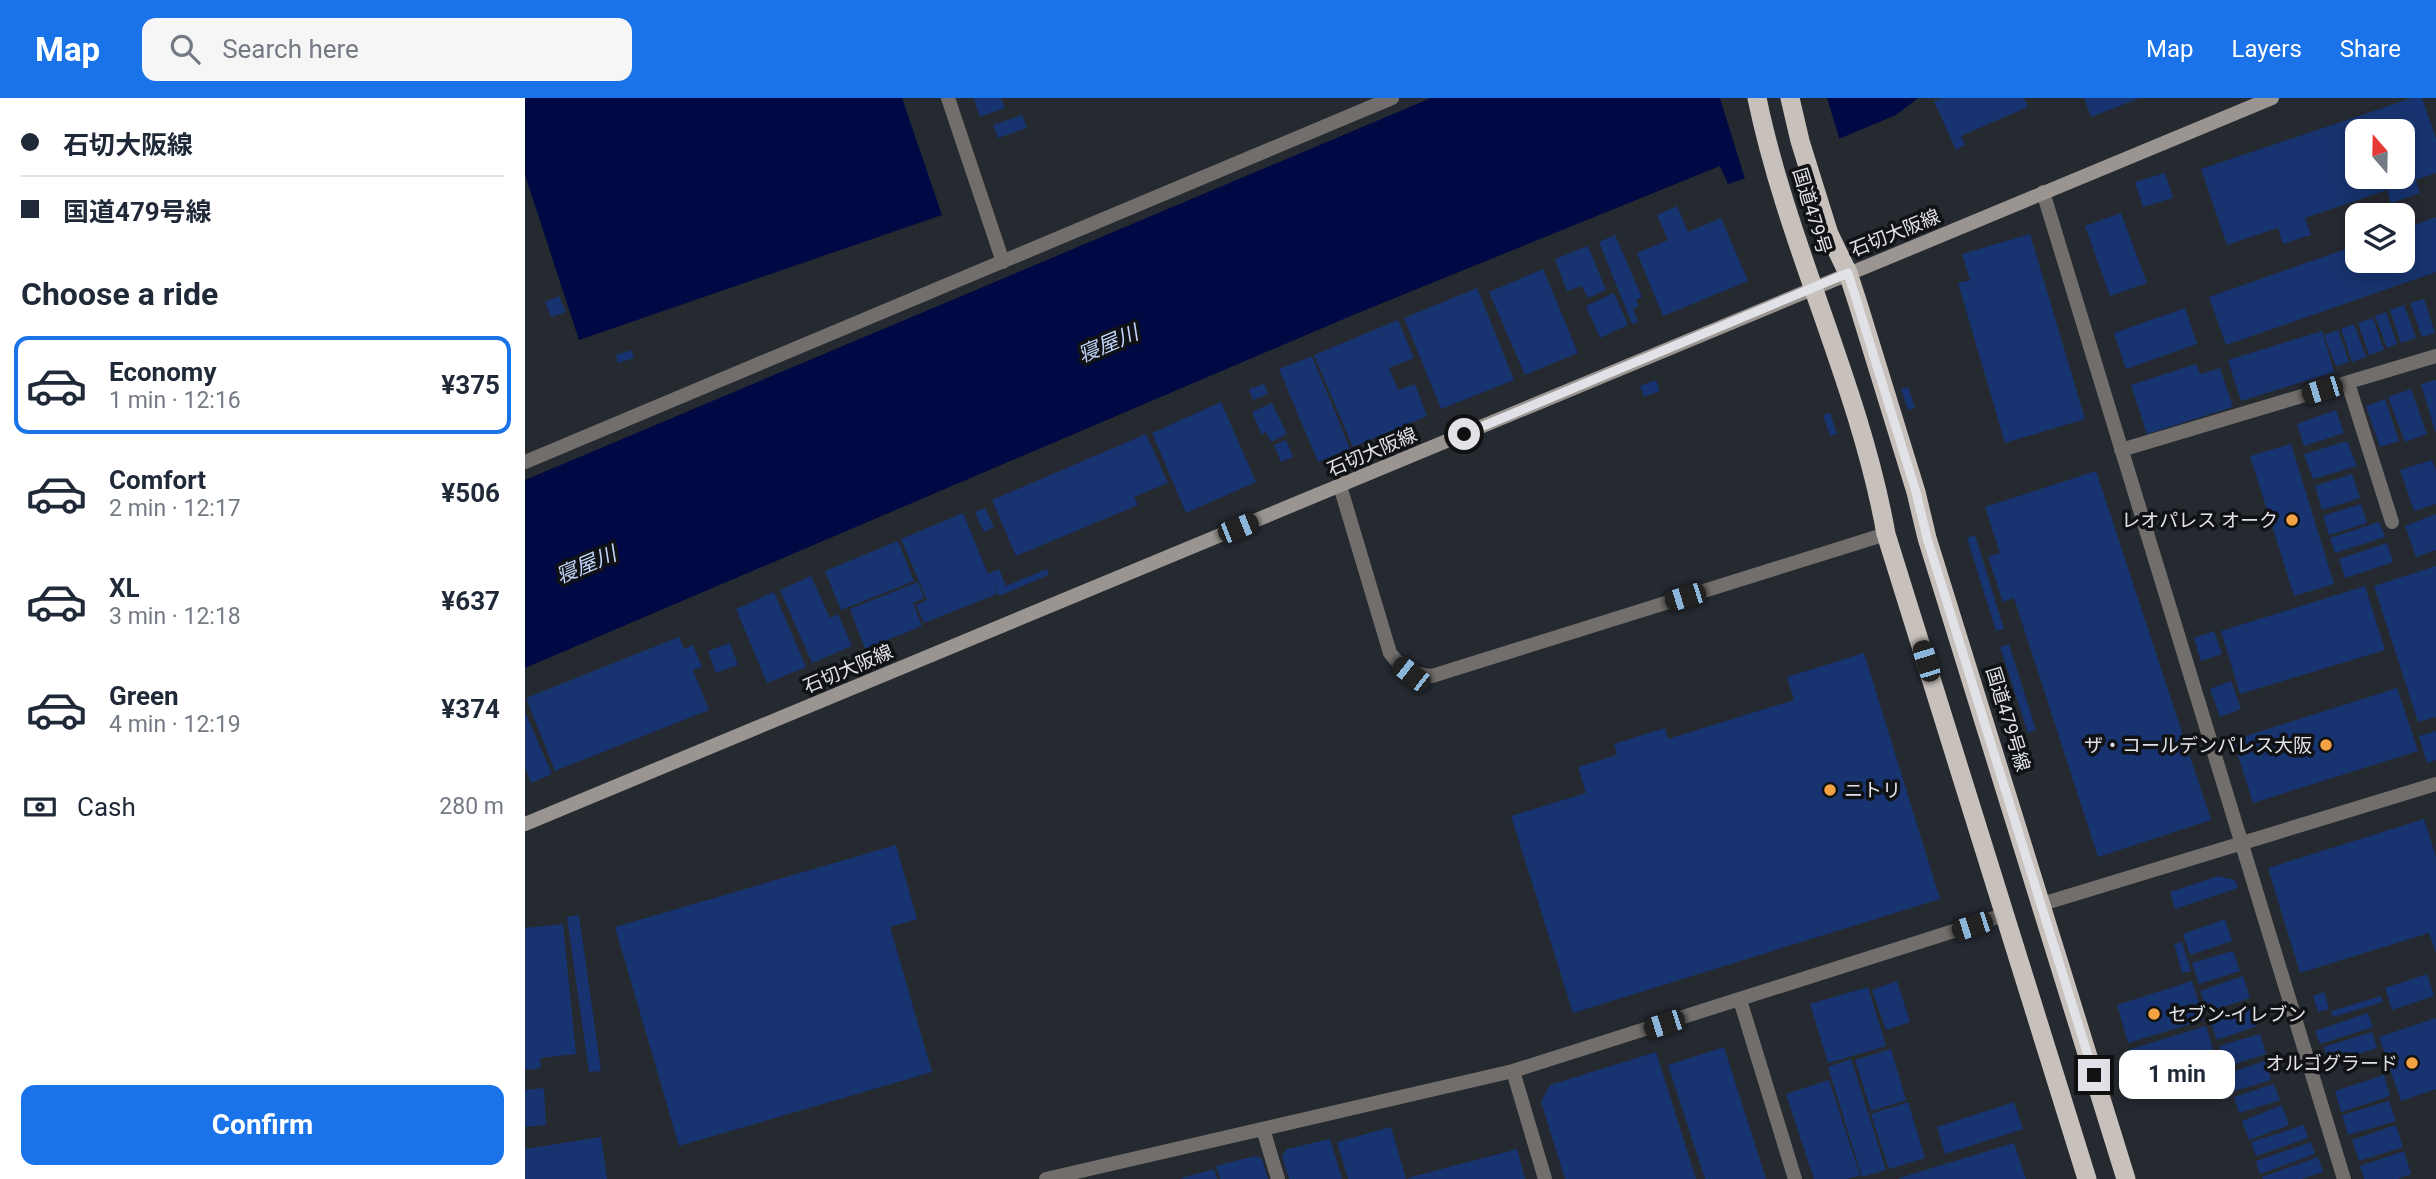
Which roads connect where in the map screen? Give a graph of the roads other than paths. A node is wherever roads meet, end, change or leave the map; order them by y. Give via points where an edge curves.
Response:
1 (948, 98) edge
2 (1392, 98) edge
3 (1757, 98) edge
4 (1790, 98) edge
5 (2271, 98) edge
6 (2043, 192) junction
7 (1003, 262) junction
8 (1848, 273) junction
9 (1813, 288) junction
10 (2436, 356) edge
11 (2348, 383) junction
12 (2121, 450) junction
13 (525, 462) edge
14 (1340, 486) junction
15 (2392, 522) dead end
16 (1886, 534) junction
17 (2436, 784) edge
18 (525, 824) edge
19 (2241, 842) junction
20 (2042, 904) junction
21 (2004, 915) junction
22 (1740, 1000) junction
23 (1513, 1071) junction
24 (1263, 1129) junction
25 (1046, 1179) edge
26 (1278, 1179) edge
27 (1545, 1179) edge
28 (1795, 1179) edge
29 (2087, 1179) edge
30 (2126, 1179) edge
31 (2344, 1179) edge

1 - 7 street
2 - 7 street
3 - 9 highway, 国道479号 via 1766,142
4 - 8 highway, 国道479号 via 1829,234
5 - 6 main road, 石切大阪線
6 - 8 main road, 石切大阪線
6 - 12 street
7 - 13 street
8 - 9 main road, 石切大阪線
8 - 20 highway, 国道479号線
9 - 14 main road, 石切大阪線
9 - 16 highway, 国道479号 via 1876,479
10 - 11 street
11 - 12 street
11 - 15 street
12 - 19 street
14 - 16 street via 1390,653 1411,674 1433,676
14 - 18 main road, 石切大阪線
16 - 21 highway, 国道479号
17 - 19 street
19 - 20 street
19 - 31 street
20 - 30 highway, 国道479号線
21 - 22 street
21 - 29 highway, 国道479号
22 - 23 street
22 - 28 street
23 - 24 street
23 - 27 street
24 - 25 street
24 - 26 street

